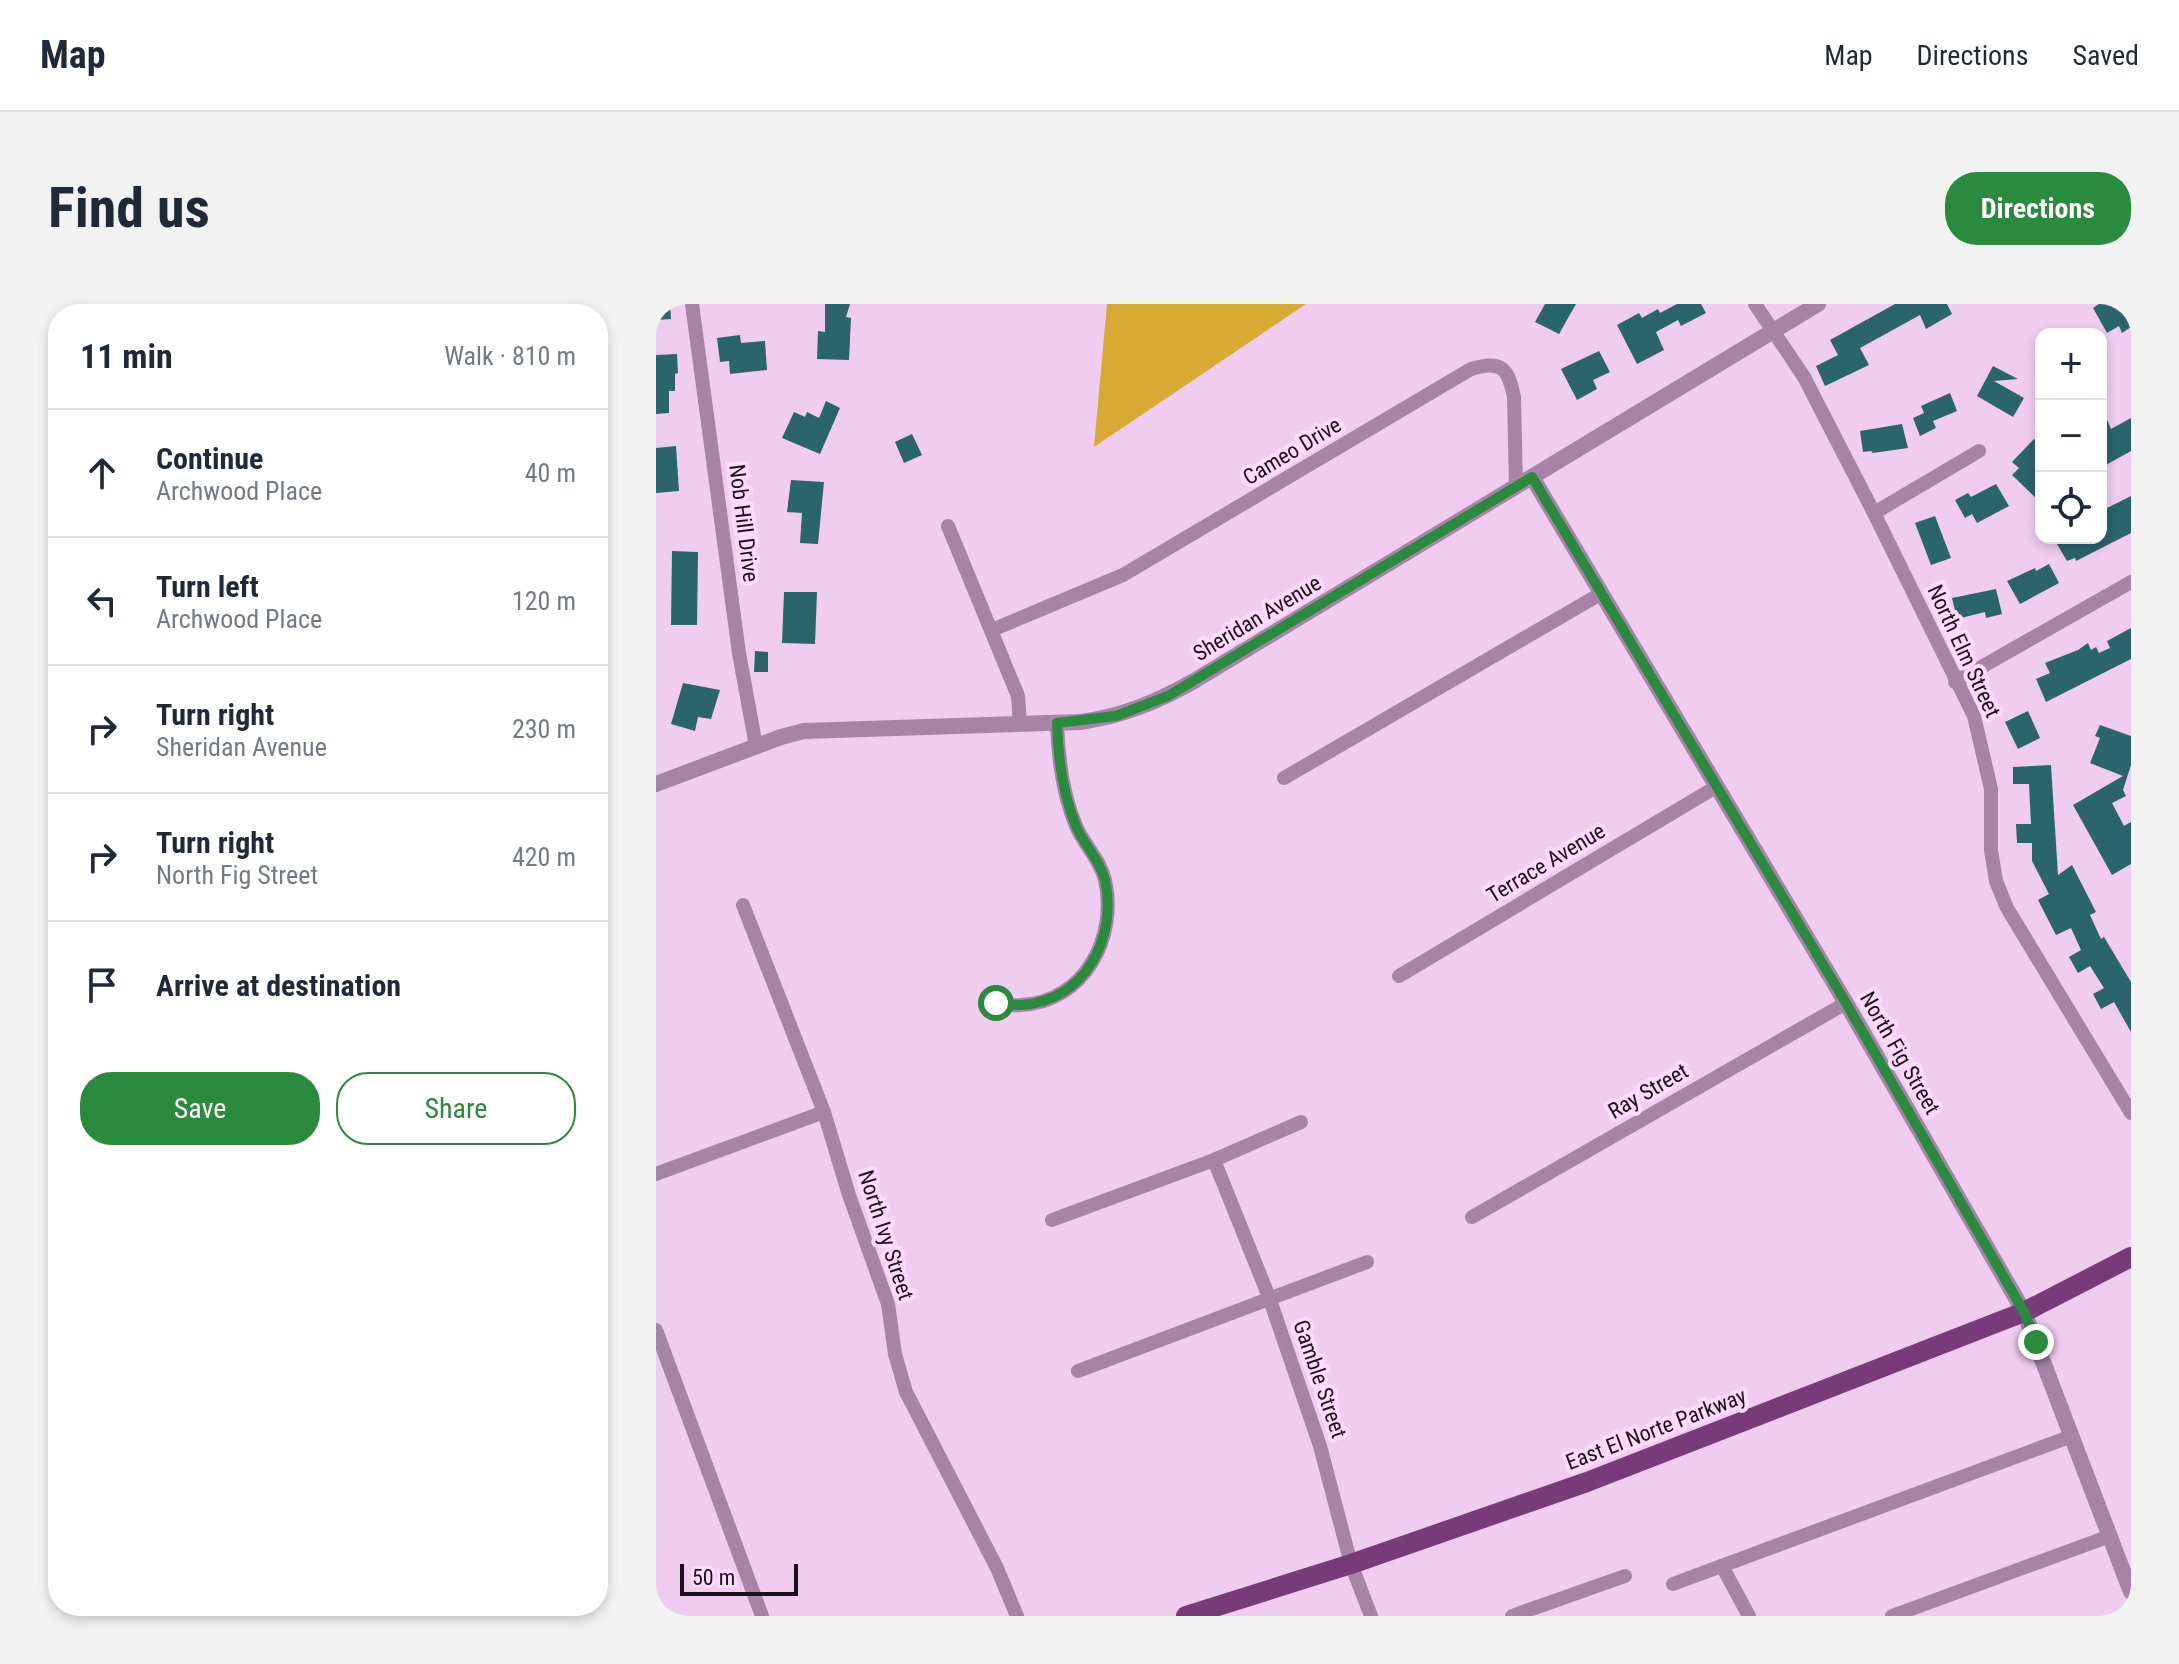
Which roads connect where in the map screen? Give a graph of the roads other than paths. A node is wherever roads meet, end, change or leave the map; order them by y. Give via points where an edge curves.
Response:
1 (692, 304) edge
2 (1755, 304) edge
3 (1818, 304) edge
4 (1771, 332) junction
5 (1979, 451) dead end
6 (1532, 477) junction
7 (1516, 487) junction
8 (1874, 513) junction
9 (948, 526) dead end
10 (2131, 582) edge
11 (1602, 593) junction
12 (992, 630) junction
13 (1955, 682) junction
14 (1057, 723) junction
15 (1020, 724) junction
16 (756, 746) junction
17 (1284, 778) dead end
18 (656, 784) edge
19 (1716, 787) junction
20 (743, 905) dead end
21 (1399, 976) dead end
22 (996, 1003) dead end
23 (1846, 1003) junction
24 (824, 1112) junction
25 (2131, 1113) edge
26 (1301, 1122) dead end
27 (1214, 1160) junction
28 (656, 1174) edge
29 (1472, 1217) dead end
30 (1052, 1220) dead end
31 (2131, 1257) edge
32 (1367, 1262) dead end
33 (1269, 1297) junction
34 (2024, 1312) junction
35 (656, 1330) edge
36 (1078, 1371) dead end
37 (2072, 1436) junction
38 (2110, 1536) junction
39 (1351, 1564) junction
40 (1722, 1566) junction
41 (1625, 1576) dead end
42 (1673, 1584) dead end
43 (2131, 1592) edge
44 (762, 1616) edge
45 (1017, 1616) edge
46 (1186, 1616) edge
47 (1371, 1616) edge
48 (1512, 1616) edge
49 (1749, 1616) edge
50 (1892, 1616) edge

1 - 16 street, Nob Hill Drive
2 - 4 street, North Elm Street
3 - 4 street, Sheridan Avenue
4 - 6 street, Sheridan Avenue
4 - 8 street, North Elm Street via 1804,377
5 - 8 street
6 - 7 street, Sheridan Avenue
6 - 11 street, North Fig Street
7 - 12 street, Cameo Drive via 1511,383 1501,367 1484,365 1123,575
7 - 14 street, Sheridan Avenue via 1168,696 1116,716
8 - 13 street, North Elm Street
9 - 12 street
10 - 13 street
11 - 17 street
11 - 19 street, North Fig Street
12 - 15 street via 1018,696
13 - 25 street, North Elm Street via 1974,716 1991,789 1991,850 2007,908
14 - 15 street, Sheridan Avenue
14 - 22 street via 1066,793 1076,827 1105,879 1108,919 1098,953 1080,980 1060,994 1023,1005
15 - 16 street, Sheridan Avenue via 814,730
16 - 18 street, Sheridan Avenue
19 - 21 street, Terrace Avenue
19 - 23 street, North Fig Street
20 - 24 street, North Ivy Street
23 - 29 street, Ray Street
23 - 34 street, North Fig Street
24 - 28 street
24 - 45 street, North Ivy Street via 888,1304 906,1392
26 - 27 street
27 - 30 street
27 - 33 street, Gamble Street
31 - 34 main road, East El Norte Parkway
32 - 33 street
33 - 36 street
33 - 39 street, Gamble Street via 1320,1446
34 - 37 street, North Fig Street
34 - 39 main road, East El Norte Parkway via 1587,1482
35 - 44 street
37 - 38 street, North Fig Street
37 - 40 street
38 - 43 street, North Fig Street
38 - 50 street
39 - 46 main road, East El Norte Parkway
39 - 47 street, Gamble Street
40 - 42 street
40 - 49 street
41 - 48 street

